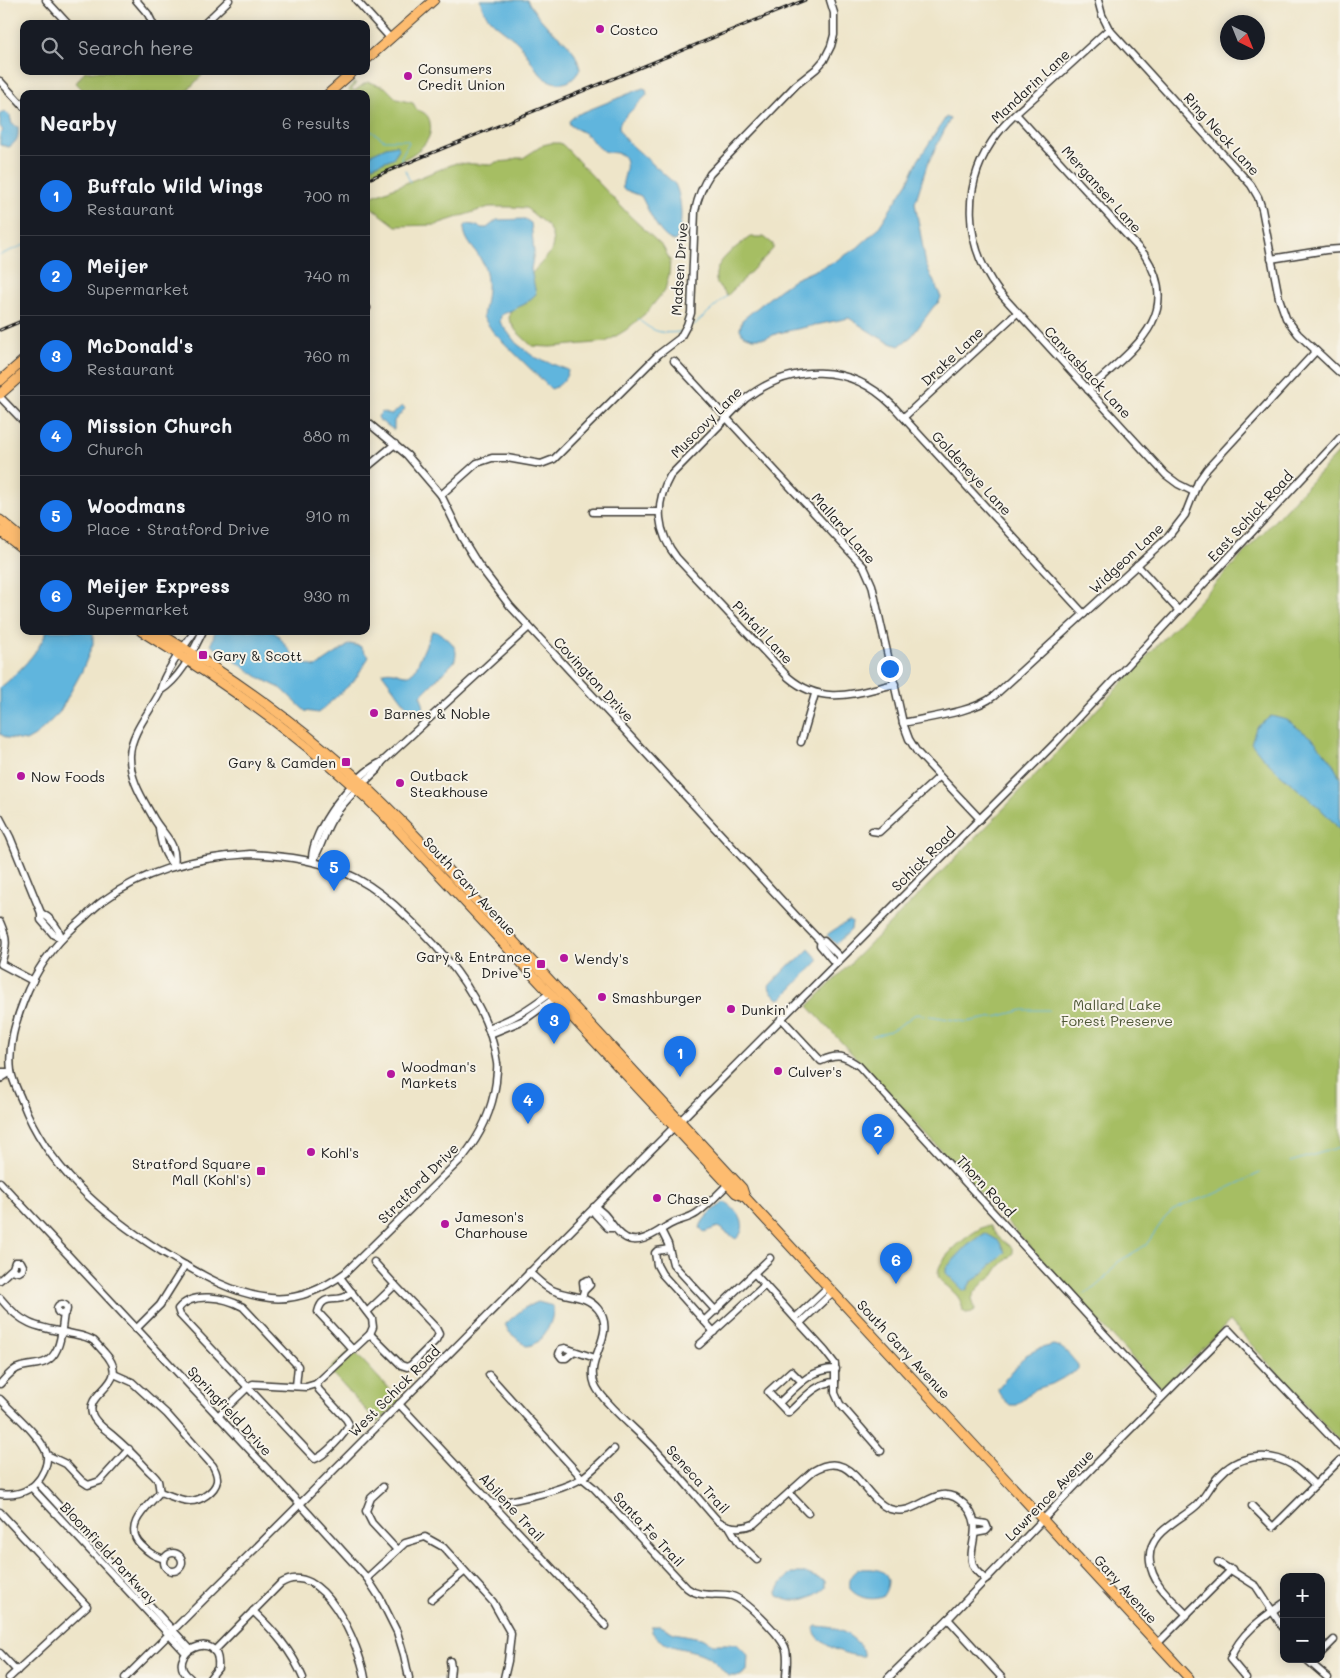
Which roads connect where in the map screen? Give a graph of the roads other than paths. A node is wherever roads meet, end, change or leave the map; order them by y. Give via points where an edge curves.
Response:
1 (46, 0) edge
2 (136, 0) edge
3 (228, 0) edge
4 (356, 0) edge
5 (434, 0) edge
6 (830, 0) edge
7 (1098, 0) edge
8 (64, 20) edge
9 (150, 20) edge
10 (208, 20) edge
11 (1109, 29) junction
12 (391, 38) junction
13 (370, 56) edge
14 (349, 75) edge
15 (0, 81) edge
16 (333, 90) edge
17 (20, 103) edge
18 (1016, 114) junction
19 (1340, 248) edge
20 (978, 256) joint
21 (1271, 260) junction
22 (1017, 313) junction
23 (1316, 351) junction
24 (674, 361) dead end
25 (20, 364) edge
26 (826, 373) joint
27 (1340, 373) edge
28 (20, 377) edge
29 (0, 381) edge
30 (1088, 390) junction
31 (0, 395) edge
32 (904, 417) junction
33 (20, 418) edge
34 (726, 418) junction
35 (370, 424) edge
36 (1340, 438) edge
37 (396, 444) junction
38 (370, 465) edge
39 (1194, 492) junction
40 (441, 495) junction
41 (593, 512) dead end
42 (658, 512) junction
43 (0, 520) edge
44 (0, 531) edge
45 (20, 537) edge
46 (20, 547) edge
47 (1137, 566) junction
48 (1179, 611) junction
49 (1084, 614) junction
50 (529, 627) junction
51 (149, 635) edge
52 (161, 635) edge
53 (192, 635) edge
54 (201, 635) edge
55 (181, 651) junction
56 (190, 656) junction
57 (895, 684) junction
58 (160, 691) junction
59 (815, 694) junction
60 (904, 723) junction
61 (801, 742) dead end
62 (940, 777) junction
63 (358, 785) junction
64 (0, 818) edge
65 (980, 820) junction
66 (872, 831) dead end
67 (312, 860) junction
68 (174, 866) junction
69 (0, 922) edge
70 (62, 938) junction
71 (821, 942) junction
72 (841, 958) junction
73 (836, 963) junction
74 (0, 964) edge
75 (33, 981) junction
76 (552, 995) junction
77 (781, 1018) junction
78 (489, 1031) junction
79 (0, 1072) edge
80 (11, 1072) junction
81 (0, 1079) edge
82 (677, 1124) junction
83 (0, 1182) edge
84 (728, 1184) junction
85 (745, 1197) junction
86 (594, 1207) junction
87 (661, 1230) junction
88 (669, 1249) junction
89 (770, 1258) dead end
90 (374, 1262) dead end
91 (185, 1265) junction
92 (13, 1268) dead end
93 (529, 1272) junction
94 (754, 1273) junction
95 (340, 1277) junction
96 (0, 1280) edge
97 (765, 1284) junction
98 (396, 1285) junction
99 (830, 1289) junction
100 (352, 1292) junction
101 (0, 1298) edge
102 (716, 1310) junction
103 (367, 1312) junction
104 (64, 1314) dead end
105 (704, 1321) junction
106 (797, 1321) junction
107 (136, 1329) junction
108 (61, 1332) junction
109 (714, 1332) junction
110 (370, 1334) junction
111 (699, 1345) dead end
112 (353, 1350) junction
113 (573, 1352) dead end
114 (595, 1358) junction
115 (836, 1370) junction
116 (114, 1374) junction
117 (489, 1375) dead end
118 (802, 1382) junction
119 (835, 1382) junction
120 (0, 1384) edge
121 (316, 1384) junction
122 (296, 1386) junction
123 (247, 1388) junction
124 (1162, 1397) junction
125 (0, 1399) edge
126 (778, 1403) junction
127 (399, 1404) junction
128 (218, 1416) junction
129 (1340, 1448) edge
130 (128, 1449) junction
131 (614, 1449) dead end
132 (881, 1451) dead end
133 (46, 1455) junction
134 (1340, 1460) edge
135 (582, 1478) junction
136 (37, 1482) junction
137 (383, 1486) dead end
138 (1315, 1486) junction
139 (31, 1487) junction
140 (160, 1492) junction
141 (789, 1492) junction
142 (0, 1494) edge
143 (300, 1504) junction
144 (492, 1504) junction
145 (1252, 1506) dead end
146 (0, 1512) edge
147 (808, 1513) dead end
148 (1043, 1519) junction
149 (974, 1522) junction
150 (729, 1526) junction
151 (975, 1532) junction
152 (397, 1550) junction
153 (164, 1559) dead end
154 (757, 1560) dead end
155 (1218, 1562) dead end
156 (1232, 1569) junction
157 (464, 1572) junction
158 (367, 1578) junction
159 (986, 1580) junction
160 (432, 1599) dead end
161 (1280, 1607) edge
162 (253, 1611) junction
163 (1273, 1611) junction
164 (1187, 1614) junction
165 (948, 1619) junction
166 (1280, 1622) edge
167 (606, 1626) dead end
168 (171, 1633) junction
169 (1334, 1640) dead end
170 (1158, 1644) junction
171 (1325, 1649) edge
172 (214, 1650) junction
173 (188, 1651) junction
174 (0, 1653) edge
175 (450, 1661) dead end
176 (1313, 1663) edge
177 (17, 1671) junction
178 (188, 1677) edge
179 (9, 1678) edge
180 (125, 1678) edge
181 (210, 1678) edge
182 (303, 1678) edge
183 (366, 1678) edge
184 (409, 1678) edge
185 (450, 1678) edge
186 (504, 1678) edge
187 (786, 1678) edge
188 (888, 1678) edge
189 (1002, 1678) edge
190 (1189, 1678) edge
191 (1246, 1678) edge
192 (1328, 1678) edge

1 - 8 street
2 - 9 street
3 - 10 street
4 - 12 street
5 - 12 main road
6 - 40 street, Madsen Drive via 834,12 834,35 824,60 710,174 698,197 691,313 680,338 659,354 554,459 541,464 492,458 477,463
7 - 11 street
11 - 18 street, Mandarin Lane
11 - 21 street, Ring Neck Lane via 1251,185 1262,209
12 - 13 main road
14 - 16 main road
15 - 17 street
18 - 20 street, Mandarin Lane via 987,149 974,181 970,209
18 - 30 street, Merganser Lane via 1144,254 1154,272 1159,298 1148,332
19 - 21 street
20 - 22 street, Canvasback Lane via 991,281
21 - 23 street, Ring Neck Lane via 1286,318
22 - 30 street, Canvasback Lane
22 - 32 street, Drake Lane
23 - 27 street, Ring Neck Lane
23 - 39 street, Widgeon Lane via 1207,469
24 - 34 street, Mallard Lane
25 - 29 main road
26 - 32 street, Goldeneye Lane via 869,387
26 - 34 street, Muscovy Lane via 794,375 770,383 745,399
28 - 31 main road
30 - 39 street, Canvasback Lane via 1166,475
31 - 33 street
32 - 49 street, Goldeneye Lane
34 - 42 street, Muscovy Lane via 670,476
34 - 57 street, Mallard Lane via 864,567 872,585
35 - 37 street, Covington Drive
36 - 48 street, East Schick Road
37 - 38 street
37 - 40 street, Covington Drive
39 - 47 street, Widgeon Lane via 1176,528
40 - 50 street, Covington Drive via 478,564
41 - 42 street
42 - 59 street, Pintail Lane via 664,538 677,558 788,677
43 - 45 main road
44 - 46 main road
47 - 48 street
47 - 49 street, Widgeon Lane
48 - 65 street, Schick Road
49 - 60 street, Widgeon Lane via 989,701
50 - 63 street via 382,762 374,765
50 - 71 street, Covington Drive
51 - 55 main road, South Gary Avenue
52 - 55 main road, South Gary Avenue
53 - 55 street
54 - 56 street
55 - 56 main road, South Gary Avenue
55 - 58 street
56 - 58 street via 172,684
56 - 63 main road, South Gary Avenue via 232,679 278,712
57 - 59 street, Pintail Lane via 842,696
57 - 60 street, Mallard Lane
58 - 68 street via 136,734 130,755 137,788 176,855
59 - 61 street
60 - 62 street, Mallard Lane via 917,752
62 - 65 street, Mallard Lane
62 - 66 street via 879,832
63 - 67 street via 331,821
63 - 76 main road, South Gary Avenue
63 - 82 main road, South Gary Avenue via 423,843
64 - 70 street via 41,913 58,927
65 - 72 street, Schick Road
67 - 68 street, Stratford Drive via 250,854
67 - 78 street, Stratford Drive via 366,883 419,927 460,975
68 - 70 street, Stratford Drive via 101,902
69 - 74 street via 7,944
70 - 75 street, Stratford Drive
71 - 72 street, Covington Drive via 824,941
71 - 73 street, Covington Drive via 820,945
72 - 73 street, Schick Road
73 - 77 street, Schick Road
74 - 75 street
75 - 80 street, Stratford Drive via 11,1040
76 - 78 street via 524,1020
76 - 82 main road, South Gary Avenue
77 - 82 street, Schick Road
77 - 124 street, Thorn Road via 821,1061 844,1056 860,1066
78 - 95 street, Stratford Drive via 497,1065 494,1095 482,1130 462,1158
79 - 80 street
80 - 81 street
80 - 91 street, Stratford Drive via 27,1116 67,1175 122,1225
82 - 84 main road, South Gary Avenue
82 - 85 main road, South Gary Avenue via 742,1188
82 - 86 street, West Schick Road
83 - 107 street, Springfield Drive
84 - 85 main road, South Gary Avenue
84 - 87 street via 695,1214
85 - 99 main road, South Gary Avenue
86 - 87 street via 600,1209 614,1228 629,1240 640,1240
86 - 93 street, West Schick Road
87 - 88 street
88 - 102 street via 673,1264
88 - 105 street via 655,1253 657,1265
89 - 94 street
90 - 98 street
91 - 95 street, Stratford Drive via 245,1294 270,1298 301,1296
91 - 107 street via 160,1305
92 - 96 street
93 - 114 street, Seneca Trail via 550,1289 566,1294 583,1294 595,1305 606,1331
93 - 127 street, West Schick Road
94 - 97 street
94 - 102 street
95 - 100 street
97 - 106 street
97 - 109 street
98 - 103 street
98 - 110 street via 436,1328 439,1334 436,1340 406,1367
99 - 106 street
99 - 148 main road, South Gary Avenue
100 - 103 street
100 - 112 street via 343,1298 328,1299 318,1312
101 - 108 street via 21,1320
102 - 105 street
103 - 110 street via 373,1322
104 - 108 street
105 - 109 street
106 - 115 street via 826,1351
107 - 128 street, Springfield Drive
108 - 116 street via 94,1341 110,1359
108 - 120 street via 57,1349 51,1357 43,1363 20,1367
109 - 111 street
110 - 112 street
112 - 121 street
113 - 114 street
114 - 150 street, Seneca Trail via 593,1378 600,1393 718,1520
115 - 118 street via 816,1372
115 - 119 street
116 - 130 street via 94,1400 92,1415
116 - 140 street via 132,1382 167,1414 217,1474 213,1489 204,1498 191,1501
117 - 135 street, Santa Fe Trail
118 - 126 street
118 - 126 street via 791,1371 768,1392
119 - 126 street via 825,1382 788,1413
119 - 132 street via 835,1394 840,1404
121 - 122 street
121 - 123 street via 348,1424 344,1433 315,1459
122 - 123 street via 253,1384
122 - 123 street via 298,1366 243,1306 234,1301 209,1297 182,1304 178,1310 180,1315
123 - 128 street
124 - 129 street, Lawrence Avenue via 1229,1330
124 - 148 street, Lawrence Avenue
125 - 133 street via 39,1440
127 - 143 street, West Schick Road
127 - 144 street, Abilene Trail
128 - 143 street, Springfield Drive
130 - 133 street via 100,1482 88,1485 66,1464
130 - 140 street via 158,1482
131 - 135 street
133 - 136 street via 46,1466
134 - 138 street
135 - 144 street via 562,1487
135 - 187 street, Santa Fe Trail via 689,1590 699,1595 734,1597 750,1607 785,1647
136 - 139 street
136 - 168 street, Bloomfield Parkway
137 - 152 street via 371,1498 366,1511 372,1523
138 - 145 street via 1273,1527
138 - 164 street via 1293,1466 1280,1460 1261,1456 1242,1460 1223,1472 1196,1506 1161,1533 1151,1550 1152,1573
139 - 142 street via 17,1494
139 - 168 street, Bloomfield Parkway
140 - 153 street via 133,1526 138,1542 151,1555
141 - 147 street
141 - 149 street, Seneca Trail via 813,1470 833,1464 850,1471 888,1508 901,1511 913,1508 942,1494 964,1504
141 - 150 street, Seneca Trail via 754,1524
143 - 158 street, Springfield Drive
143 - 168 street, West Schick Road
144 - 167 street, Abilene Trail
146 - 177 street via 87,1606
148 - 159 street, Lawrence Avenue
148 - 170 main road, Gary Avenue
149 - 151 street, Seneca Trail
149 - 151 street, Seneca Trail via 986,1524 988,1529
150 - 154 street via 739,1543
151 - 159 street, Seneca Trail via 972,1559
152 - 157 street via 411,1540 425,1537 443,1547
152 - 158 street
155 - 156 street
156 - 163 street via 1256,1586
156 - 164 street
157 - 160 street
157 - 186 street via 493,1602 511,1634
158 - 184 street, Springfield Drive via 397,1632
159 - 165 street, Lawrence Avenue
161 - 163 street
162 - 172 street
162 - 182 street via 286,1646
162 - 183 street via 290,1578 302,1578 315,1585 345,1622
163 - 166 street
163 - 191 street via 1237,1644 1230,1659
164 - 170 street
165 - 188 street, Lawrence Avenue
165 - 189 street
168 - 173 street
168 - 180 street, West Schick Road
169 - 171 street
170 - 190 main road, Gary Avenue
172 - 173 street via 196,1646
172 - 181 street via 218,1668
173 - 178 street via 182,1663
174 - 177 street
175 - 185 street
176 - 192 street
177 - 179 street

